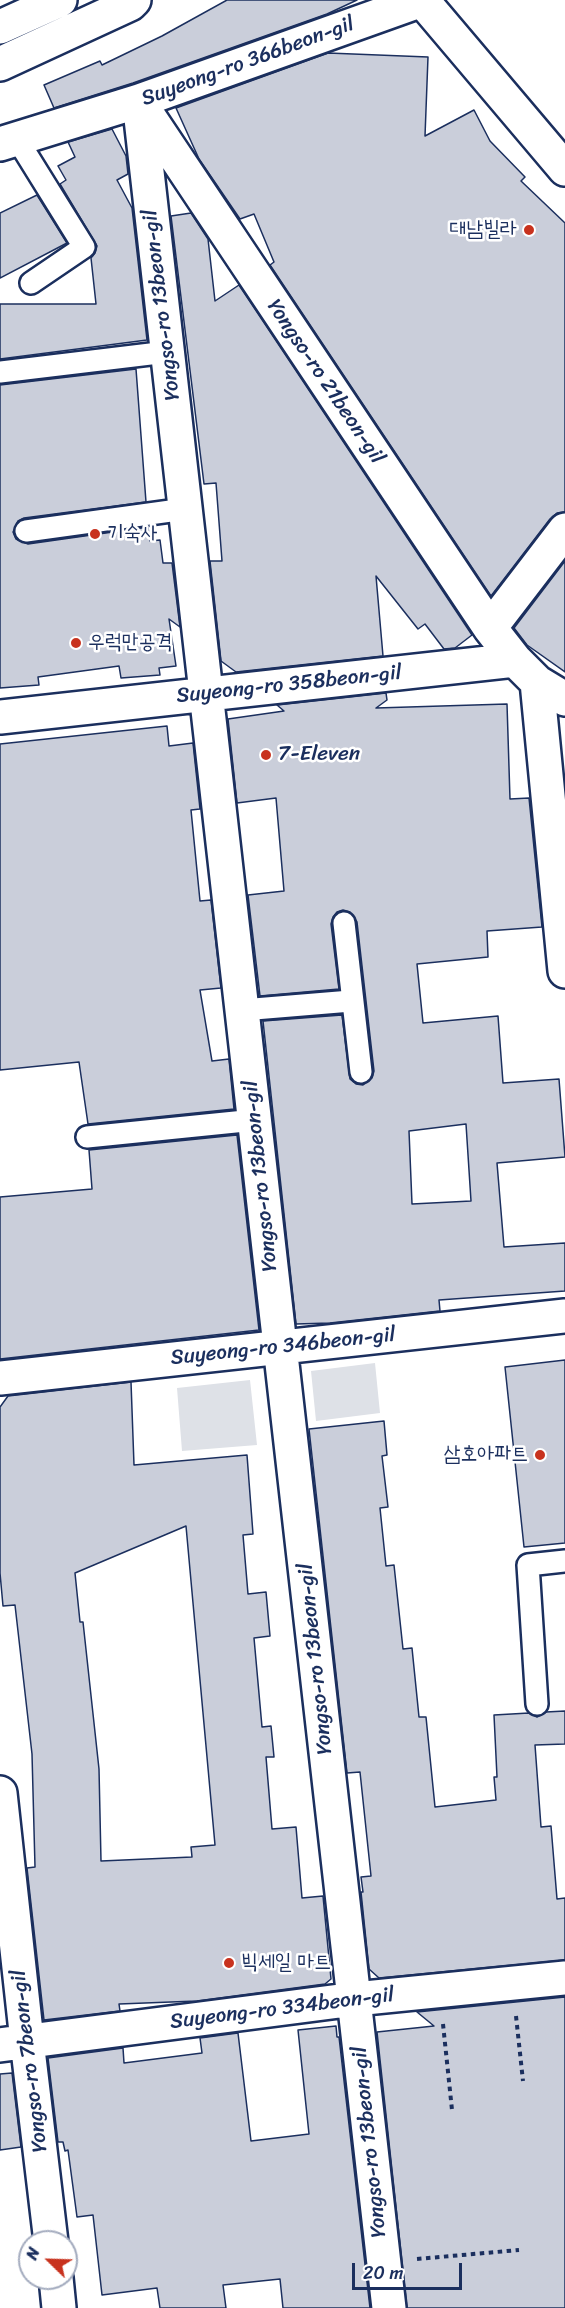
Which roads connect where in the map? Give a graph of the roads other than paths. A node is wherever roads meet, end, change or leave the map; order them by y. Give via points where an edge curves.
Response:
1 (60, 0) edge
2 (134, 0) edge
3 (0, 27) edge
4 (0, 64) edge
5 (139, 101) junction
6 (8, 142) edge
7 (565, 169) edge
8 (31, 283) dead end
9 (167, 352) junction
10 (0, 372) edge
11 (185, 509) junction
12 (565, 530) edge
13 (26, 531) dead end
14 (490, 628) junction
15 (526, 671) junction
16 (206, 694) junction
17 (565, 699) edge
18 (0, 717) edge
19 (344, 923) dead end
20 (565, 971) edge
21 (351, 1001) junction
22 (242, 1010) junction
23 (361, 1072) dead end
24 (255, 1120) junction
25 (87, 1137) dead end
26 (565, 1316) edge
27 (280, 1347) junction
28 (0, 1378) edge
29 (565, 1562) edge
30 (537, 1704) dead end
31 (0, 1793) edge
32 (5, 1880) edge
33 (565, 1978) edge
34 (355, 1999) junction
35 (13, 2043) edge
36 (49, 2230) edge
37 (57, 2290) edge
38 (59, 2308) edge
39 (389, 2308) edge

1 - 3 street
2 - 4 street
5 - 6 street, Suyeong-ro 366beon-gil
5 - 7 street, Suyeong-ro 366beon-gil via 422,0
5 - 9 street, Yongso-ro 13beon-gil
5 - 14 street, Yongso-ro 21beon-gil
6 - 8 lane via 84,247
9 - 10 lane
9 - 11 street, Yongso-ro 13beon-gil
11 - 13 lane
11 - 16 street, Yongso-ro 13beon-gil
12 - 14 street
14 - 15 street, Yongso-ro 21beon-gil
15 - 16 street, Suyeong-ro 358beon-gil
15 - 17 street
15 - 20 street
16 - 18 street, Suyeong-ro 358beon-gil
16 - 22 street, Yongso-ro 13beon-gil
19 - 21 lane
21 - 22 lane
21 - 23 lane
22 - 24 street, Yongso-ro 13beon-gil
24 - 25 lane
24 - 27 street, Yongso-ro 13beon-gil
26 - 27 street, Suyeong-ro 346beon-gil
27 - 28 street, Suyeong-ro 346beon-gil
27 - 34 street, Yongso-ro 13beon-gil
29 - 30 lane via 528,1565
31 - 32 street, Yongso-ro 7beon-gil
32 - 35 street, Yongso-ro 7beon-gil
33 - 34 street, Suyeong-ro 334beon-gil
34 - 35 street, Suyeong-ro 334beon-gil
34 - 39 street, Yongso-ro 13beon-gil
35 - 36 street, Yongso-ro 7beon-gil
37 - 38 street

